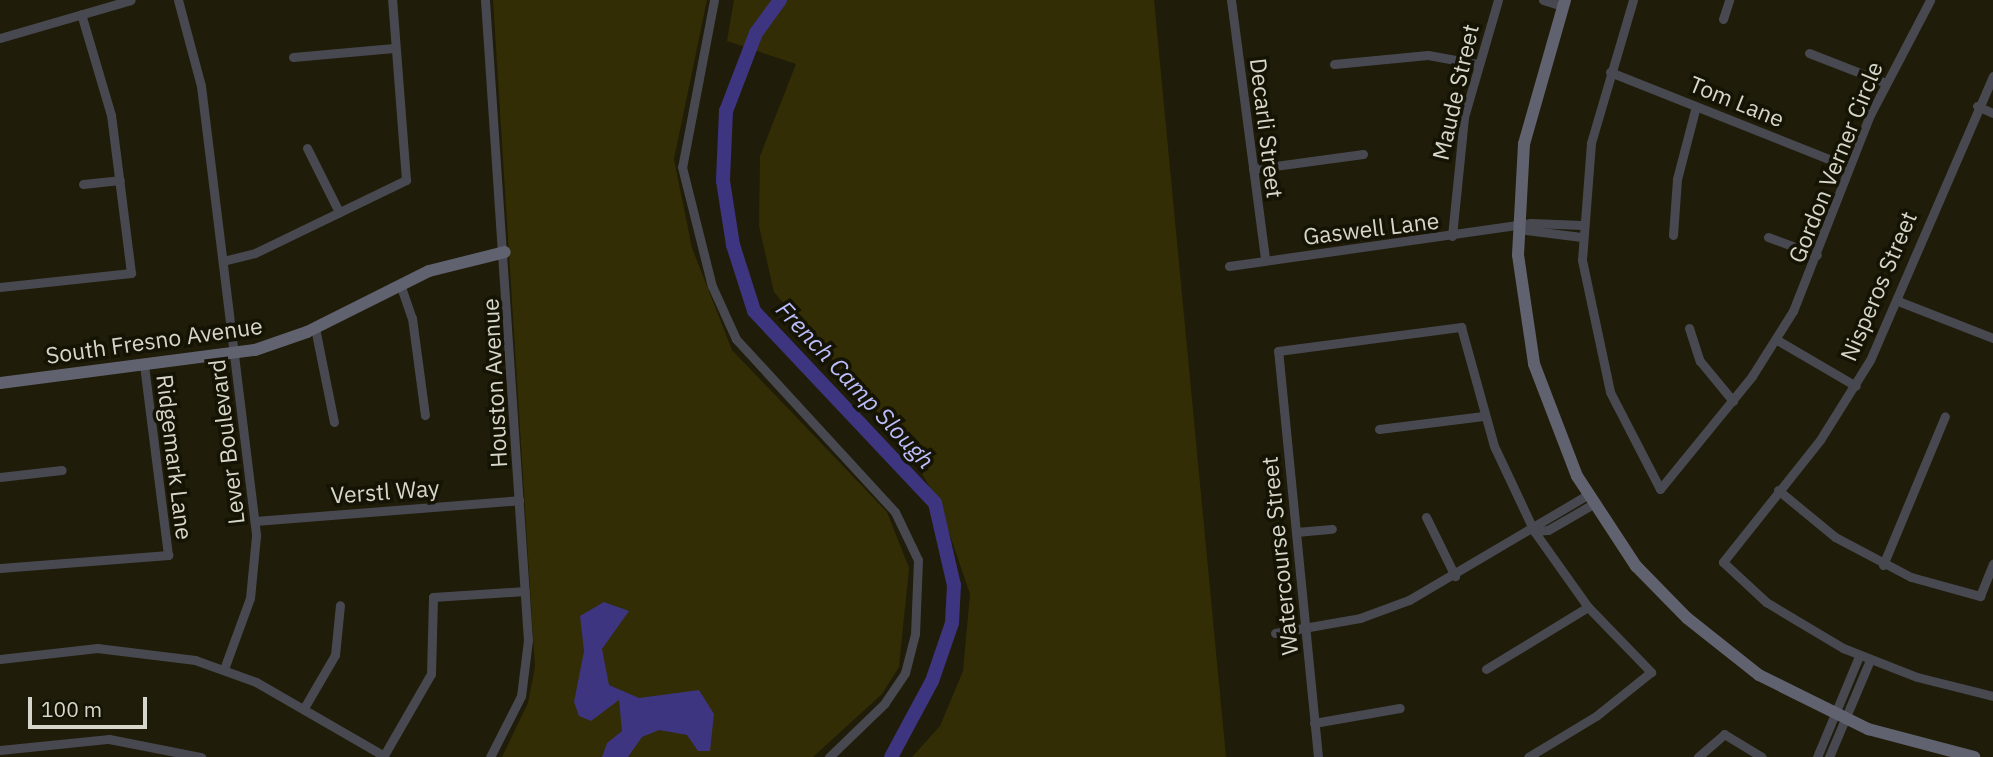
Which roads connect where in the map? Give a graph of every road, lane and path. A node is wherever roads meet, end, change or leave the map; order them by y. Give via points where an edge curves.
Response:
1 (131, 0) edge
2 (178, 0) edge
3 (392, 0) edge
4 (485, 0) edge
5 (714, 0) edge
6 (1231, 0) edge
7 (1498, 0) edge
8 (1543, 0) edge
9 (1633, 0) edge
10 (1729, 0) edge
11 (1930, 0) edge
12 (1564, 3) edge
13 (81, 15) junction
14 (1723, 19) dead end
15 (0, 38) edge
16 (394, 48) junction
17 (1809, 53) dead end
18 (293, 57) dead end
19 (1334, 64) dead end
20 (1477, 64) junction
21 (1610, 72) junction
22 (1993, 76) edge
23 (1886, 83) junction
24 (1696, 106) junction
25 (1977, 106) junction
26 (1993, 113) edge
27 (307, 148) dead end
28 (1363, 154) dead end
29 (1849, 167) junction
30 (1253, 169) junction
31 (120, 180) junction
32 (83, 184) dead end
33 (339, 212) junction
34 (1582, 225) junction
35 (1518, 229) junction
36 (1674, 235) dead end
37 (1452, 236) junction
38 (1582, 237) junction
39 (1768, 237) dead end
40 (505, 252) junction
41 (1817, 255) junction
42 (1265, 260) junction
43 (223, 261) junction
44 (1229, 266) dead end
45 (400, 284) junction
46 (0, 287) edge
47 (1898, 300) junction
48 (315, 328) junction
49 (1689, 328) dead end
50 (1993, 338) edge
51 (1777, 340) junction
52 (234, 353) junction
53 (144, 364) junction
54 (0, 383) edge
55 (1856, 386) junction
56 (1733, 401) junction
57 (425, 415) dead end
58 (1483, 416) junction
59 (1945, 416) dead end
60 (334, 422) dead end
61 (1379, 429) dead end
62 (62, 470) dead end
63 (0, 477) edge
64 (1778, 490) junction
65 (1590, 499) junction
66 (519, 500) junction
67 (1426, 517) dead end
68 (255, 521) junction
69 (1332, 529) dead end
70 (1534, 531) junction
71 (1296, 532) junction
72 (1993, 564) edge
73 (1883, 565) junction
74 (0, 568) edge
75 (1455, 576) junction
76 (525, 591) junction
77 (340, 605) dead end
78 (1588, 607) junction
79 (1305, 629) junction
80 (1275, 633) dead end
81 (1859, 656) junction
82 (0, 659) edge
83 (1870, 660) junction
84 (224, 668) junction
85 (1486, 669) dead end
86 (1993, 696) edge
87 (304, 708) junction
88 (1400, 708) dead end
89 (1839, 717) junction
90 (1314, 723) junction
91 (0, 750) edge
92 (384, 756) edge
93 (201, 757) edge
94 (490, 757) edge
95 (829, 757) edge
96 (1318, 757) edge
97 (1528, 757) edge
98 (1698, 757) edge
99 (1762, 757) edge
100 (1817, 757) edge
101 (1829, 757) edge
102 (1974, 757) edge

1 - 13 street
2 - 43 street, Lever Boulevard via 201,86
3 - 16 street
4 - 40 street, Houston Avenue
5 - 95 street via 682,167 712,286 736,339 895,512 918,560 915,634 905,673 885,703
6 - 30 street, Decarli Street
7 - 20 street, Maude Street
8 - 12 street
9 - 21 street, Gordon Verner Circle
10 - 14 street
11 - 23 street, Gordon Verner Circle
12 - 35 street via 1524,144
13 - 15 street
13 - 31 street via 111,115
16 - 18 street
16 - 33 street via 406,180
17 - 23 street
19 - 20 street via 1428,55
20 - 37 street, Maude Street via 1458,151
21 - 24 street, Tom Lane
21 - 34 street, Gordon Verner Circle via 1591,144
22 - 25 street, Nisperos Street
23 - 29 street, Gordon Verner Circle
24 - 29 street, Tom Lane
24 - 36 street via 1678,179
25 - 26 street
25 - 47 street, Nisperos Street
27 - 33 street
28 - 30 street
29 - 41 street, Gordon Verner Circle
30 - 42 street, Decarli Street
31 - 32 street
31 - 46 street via 131,272
33 - 43 street via 255,253
34 - 35 street, Gaswell Lane
34 - 38 street, Gordon Verner Circle
35 - 37 street, Gaswell Lane
35 - 38 street, Gaswell Lane
35 - 65 street via 1534,364 1553,426
37 - 42 street, Gaswell Lane
38 - 56 street, Gordon Verner Circle via 1601,365 1620,417 1660,489
39 - 41 street
40 - 45 street, South Fresno Avenue via 448,264
40 - 66 street, Houston Avenue
41 - 51 street, Gordon Verner Circle
42 - 44 street, Gaswell Lane
43 - 52 street, Lever Boulevard
45 - 48 street, South Fresno Avenue
45 - 57 street via 412,318
47 - 50 street
47 - 55 street, Nisperos Street
48 - 52 street, South Fresno Avenue
48 - 60 street
49 - 56 street via 1700,361
51 - 55 street
51 - 56 street, Gordon Verner Circle
52 - 53 street, South Fresno Avenue
52 - 68 street, Lever Boulevard
53 - 54 street, South Fresno Avenue
53 - 74 street, Ridgemark Lane via 168,555
55 - 64 street, Nisperos Street
58 - 61 street
58 - 70 street
58 - 71 street, Watercourse Street via 1461,327 1278,351
59 - 73 street
62 - 63 street
64 - 73 street via 1835,537
64 - 81 street, Nisperos Street via 1723,562 1791,620
65 - 70 street
65 - 89 street via 1636,566 1707,636 1782,690
66 - 68 street, Verstl Way
66 - 76 street, Houston Avenue
67 - 75 street
68 - 84 street, Lever Boulevard via 252,590
69 - 71 street
70 - 75 street
70 - 78 street
71 - 79 street, Watercourse Street
72 - 73 street via 1980,596
75 - 79 street via 1385,610
76 - 92 street via 433,597 431,674
76 - 94 street, Houston Avenue via 525,678
77 - 87 street via 335,655
78 - 85 street
78 - 97 street via 1651,672 1596,716
79 - 80 street
79 - 90 street, Watercourse Street
81 - 83 street
81 - 89 street
82 - 84 street via 123,649
83 - 86 street
83 - 89 street
84 - 87 street
87 - 92 street
88 - 90 street
89 - 100 street
89 - 101 street
89 - 102 street
90 - 96 street, Watercourse Street
91 - 93 street via 109,739
98 - 99 street via 1724,734

